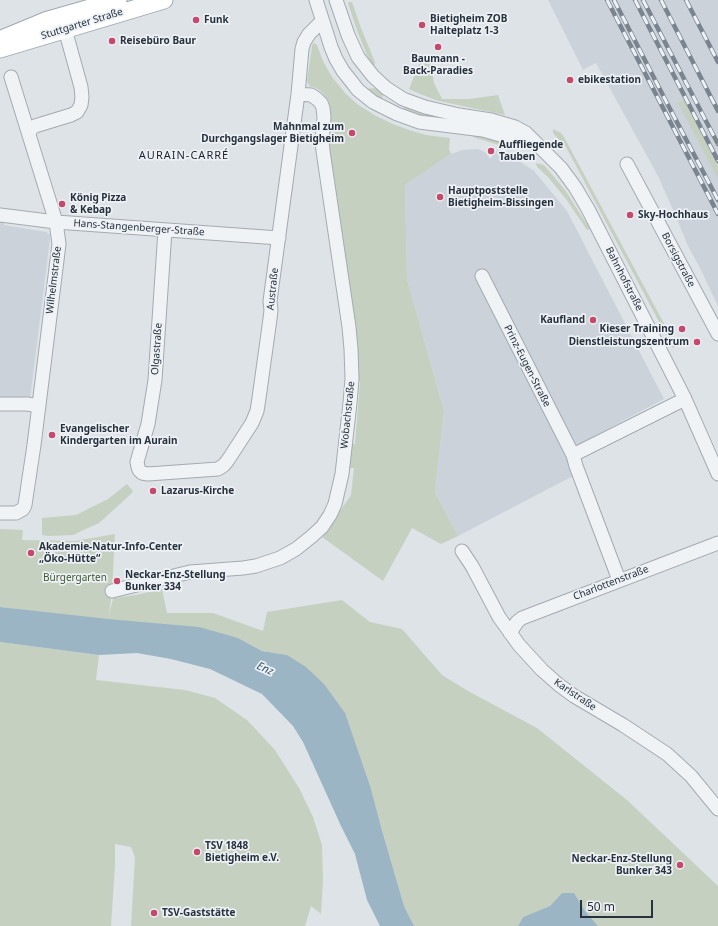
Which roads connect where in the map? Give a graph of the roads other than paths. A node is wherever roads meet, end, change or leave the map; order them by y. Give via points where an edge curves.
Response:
1 (118, 0) edge
2 (164, 0) edge
3 (316, 0) edge
4 (336, 0) edge
5 (322, 21) junction
6 (63, 23) junction
7 (0, 39) edge
8 (0, 49) edge
9 (12, 77) dead end
10 (298, 94) junction
11 (29, 134) junction
12 (540, 140) junction
13 (627, 164) dead end
14 (0, 215) edge
15 (56, 222) junction
16 (165, 230) junction
17 (279, 238) junction
18 (482, 276) dead end
19 (718, 334) edge
20 (685, 399) junction
21 (0, 404) edge
22 (39, 406) junction
23 (574, 455) junction
24 (138, 467) joint
25 (718, 474) edge
26 (0, 513) edge
27 (718, 543) edge
28 (462, 551) dead end
29 (619, 580) junction
30 (112, 591) dead end
31 (510, 633) junction
32 (718, 810) edge

1 - 6 main road, Stuttgarter Straße
2 - 6 main road, Stuttgarter Straße
3 - 5 street
4 - 12 street via 358,57 372,76 390,91 403,99 437,110 509,125
5 - 10 street, Austraße via 304,42
5 - 12 street via 343,71 358,90 381,107 419,122 483,130 511,138
6 - 7 main road, Stuttgarter Straße via 32,26
6 - 8 main road, Stuttgarter Straße
6 - 11 street via 81,87 81,105 77,112 35,126
9 - 11 street, Wilhelmstraße
10 - 17 street, Austraße
10 - 30 street, Wobachstraße via 311,95 323,108 322,151 352,349 350,403 342,474 335,504 326,521 312,538 280,558 256,566 190,572
11 - 15 street, Wilhelmstraße
12 - 20 street, Bahnhofstraße via 588,209
13 - 19 street, Borsigstraße
14 - 15 street, Hans-Stangenberger-Straße
15 - 16 street, Hans-Stangenberger-Straße
15 - 22 street, Wilhelmstraße via 59,244
16 - 17 street, Hans-Stangenberger-Straße
16 - 24 street, Olgastraße via 155,380 150,418 137,462
17 - 24 street, Austraße via 259,398 252,423 228,460 218,469 148,474 142,473
18 - 23 street, Prinz-Eugen-Straße
20 - 23 street
20 - 25 street, Bahnhofstraße
21 - 22 street
22 - 26 street, Wilhelmstraße via 23,509 16,513
23 - 29 street, Prinz-Eugen-Straße via 581,481
27 - 29 street, Charlottenstraße
28 - 31 street, Karlstraße
29 - 31 street, Charlottenstraße via 522,618
31 - 32 street, Karlstraße via 538,666 559,685 679,764

